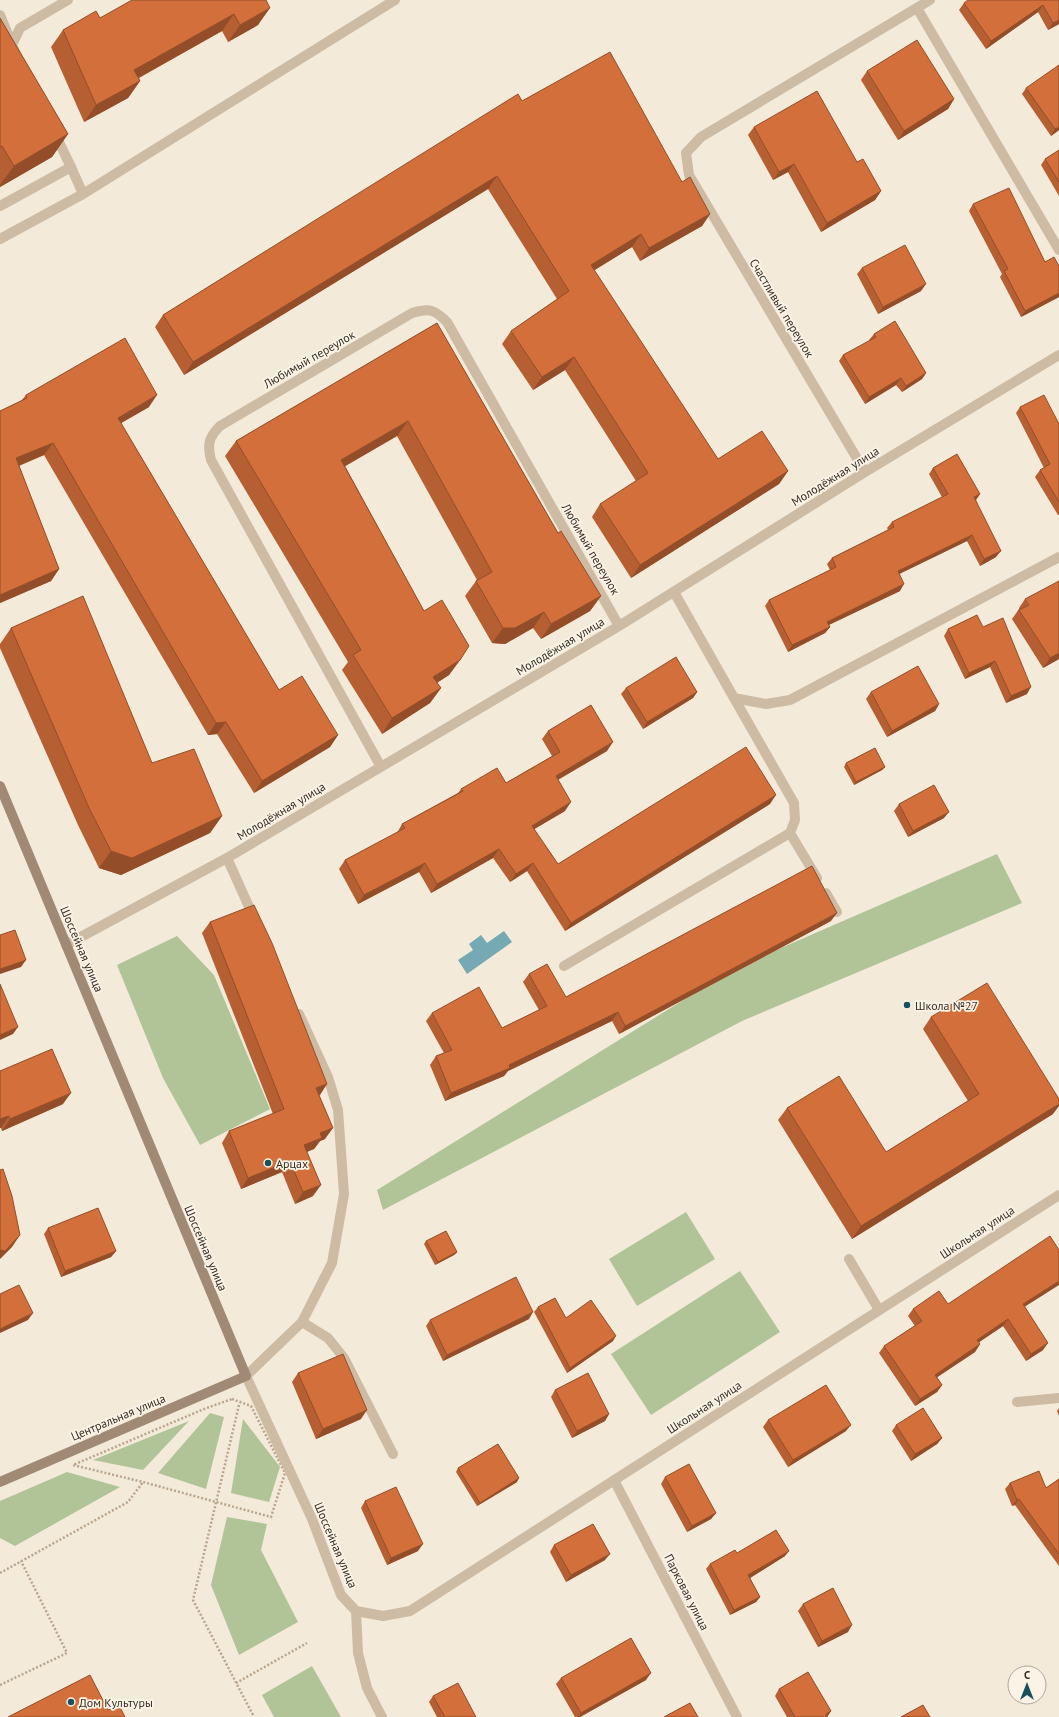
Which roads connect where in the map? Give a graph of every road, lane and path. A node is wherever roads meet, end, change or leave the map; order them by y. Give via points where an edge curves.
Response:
1 (68, 0) edge
2 (395, 0) edge
3 (930, 0) edge
4 (917, 8) junction
5 (0, 15) edge
6 (12, 45) junction
7 (19, 60) edge
8 (50, 124) edge
9 (71, 167) junction
10 (83, 194) junction
11 (0, 206) edge
12 (0, 239) edge
13 (1059, 250) edge
14 (1059, 355) edge
15 (865, 472) junction
16 (1059, 557) edge
17 (674, 592) junction
18 (619, 626) junction
19 (734, 698) junction
20 (381, 767) junction
21 (0, 786) edge
22 (790, 833) junction
23 (227, 858) junction
24 (837, 912) edge
25 (260, 929) edge
26 (66, 945) junction
27 (564, 966) dead end
28 (296, 1007) edge
29 (1059, 1195) edge
30 (849, 1259) dead end
31 (879, 1310) junction
32 (302, 1322) junction
33 (246, 1376) junction
34 (1059, 1398) edge
35 (240, 1401) junction
36 (1017, 1402) dead end
37 (393, 1454) dead end
38 (614, 1480) junction
39 (0, 1482) edge
40 (143, 1482) junction
41 (216, 1502) junction
42 (21, 1561) junction
43 (0, 1573) edge
44 (356, 1611) junction
45 (307, 1643) dead end
46 (236, 1683) junction
47 (0, 1686) edge
48 (254, 1717) edge
49 (382, 1717) edge
50 (738, 1717) edge

1 - 6 street via 20,28
2 - 10 street
3 - 4 street
4 - 13 street
4 - 15 street, Счастливый переулок via 701,137 686,153 688,175
5 - 6 street
6 - 7 street
8 - 9 street
9 - 10 street
9 - 11 street
10 - 12 street
14 - 15 street, Молодёжная улица
15 - 17 street, Молодёжная улица
16 - 19 street via 790,700 766,704
17 - 18 street, Молодёжная улица
17 - 19 street
18 - 20 street, Молодёжная улица
18 - 20 street, Любимый переулок via 447,322 438,313 425,310 412,313 227,422 211,435 208,447 211,460
19 - 22 street via 794,803 795,820
20 - 23 street, Молодёжная улица
21 - 26 street, Шоссейная улица
22 - 24 street
22 - 27 street
23 - 25 street
23 - 26 street, Молодёжная улица
26 - 33 street, Шоссейная улица
28 - 32 street via 328,1077 338,1110 344,1194 332,1263
29 - 31 street, Школьная улица
30 - 31 street
31 - 38 street, Школьная улица
32 - 33 street
32 - 37 street via 328,1338 344,1358
33 - 39 street, Центральная улица
33 - 44 street, Шоссейная улица via 312,1519 341,1595
34 - 36 street
35 - 40 path via 232,1399 204,1409 73,1465
35 - 41 path
35 - 41 path via 251,1406 285,1473 271,1517
38 - 44 street, Школьная улица via 410,1611 383,1616
38 - 50 street, Парковая улица
40 - 41 path
40 - 42 path via 128,1502
41 - 46 path via 193,1600
42 - 43 path
42 - 47 path via 67,1653
44 - 49 street via 358,1653 367,1688
45 - 46 path
46 - 48 path

